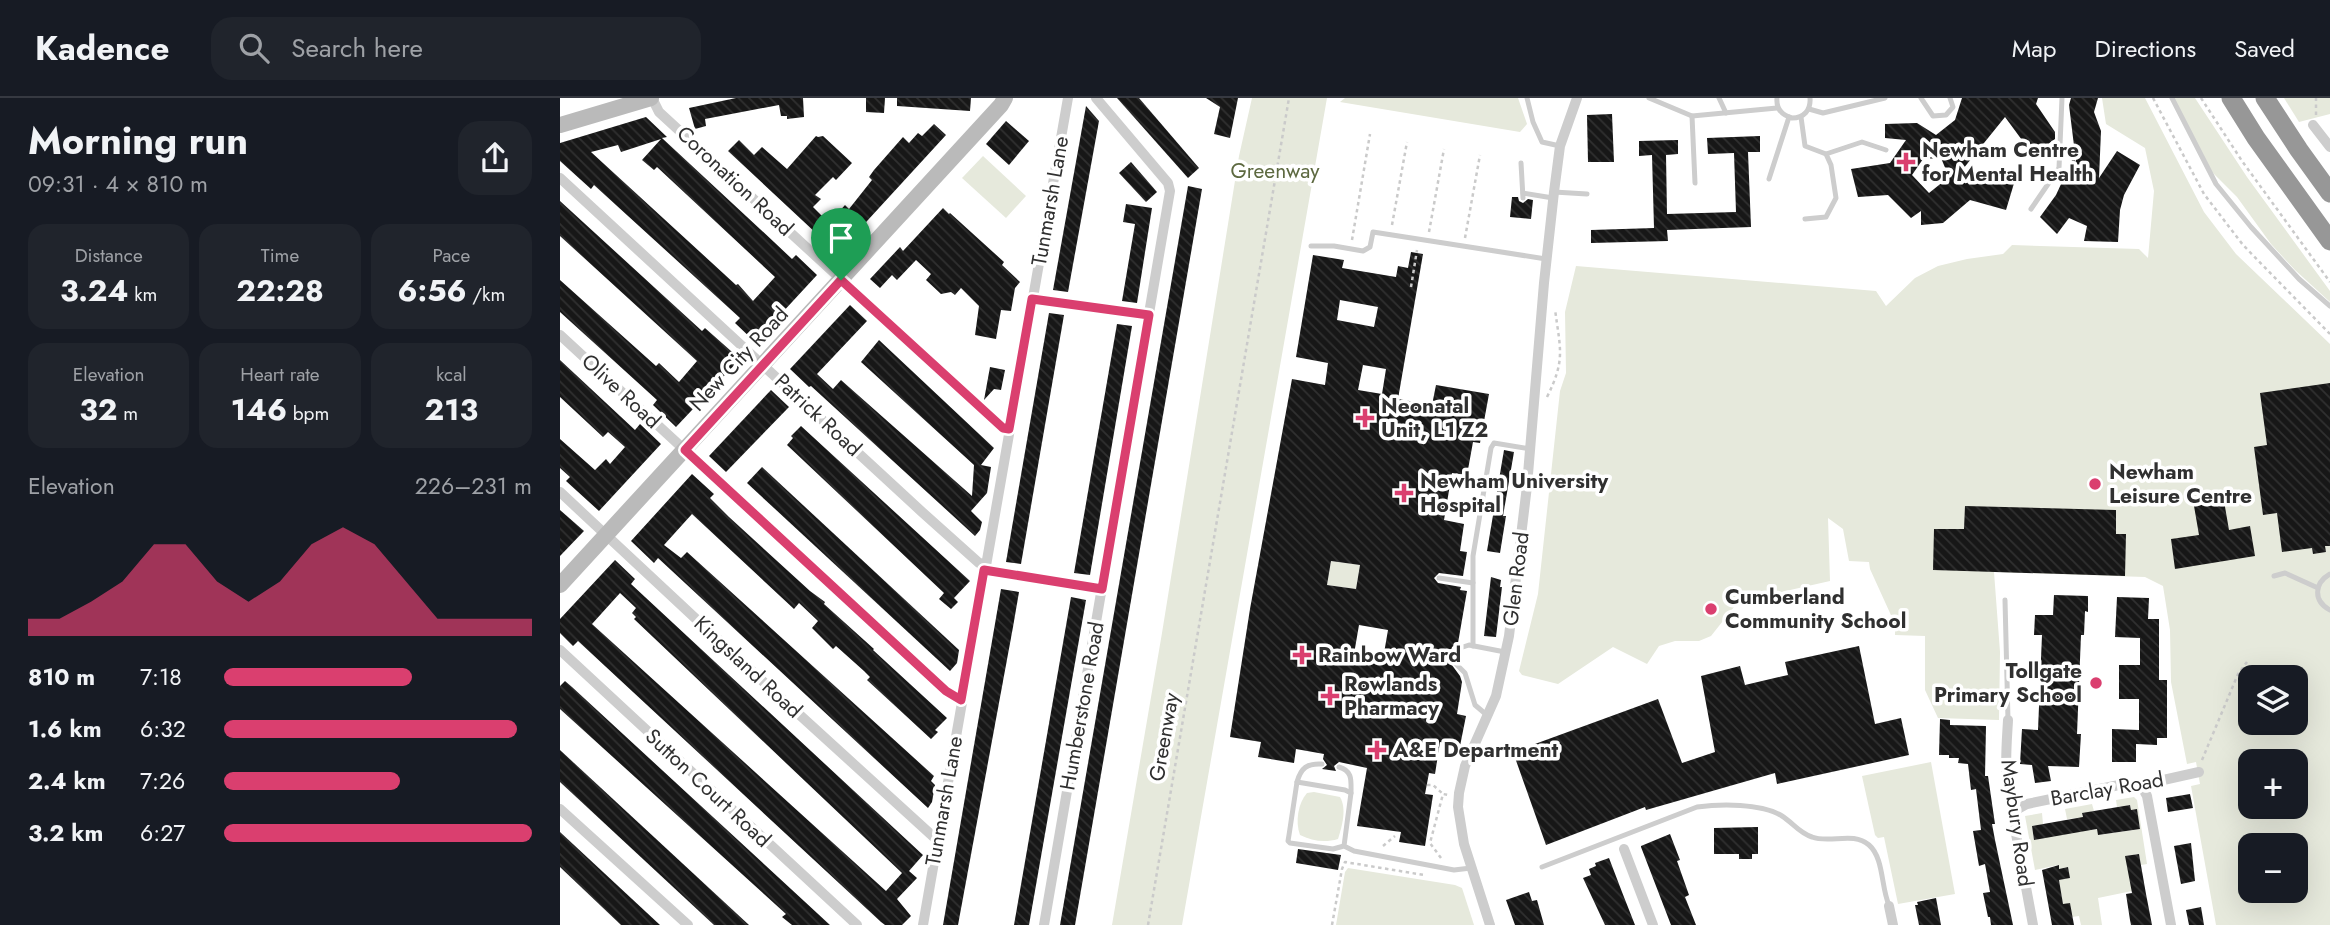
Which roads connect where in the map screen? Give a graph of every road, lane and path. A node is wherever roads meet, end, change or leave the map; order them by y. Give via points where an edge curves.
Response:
1 (651, 98) edge
2 (1005, 98) edge
3 (1068, 98) edge
4 (1096, 98) edge
5 (1289, 98) edge
6 (1527, 98) edge
7 (1577, 98) edge
8 (1649, 98) edge
9 (1719, 98) edge
10 (1777, 98) edge
11 (1810, 98) edge
12 (1885, 98) edge
13 (1921, 98) edge
14 (1950, 98) edge
15 (2062, 98) edge
16 (2153, 98) edge
17 (2172, 98) edge
18 (2201, 98) edge
19 (2231, 98) edge
20 (2265, 98) edge
21 (2314, 98) edge
22 (1777, 107) junction
23 (1809, 109) junction
24 (1726, 113) junction
25 (1692, 116) junction
26 (1789, 117) junction
27 (1801, 117) junction
28 (560, 125) edge
29 (2313, 125) joint
30 (1370, 134) dead end
31 (1407, 142) dead end
32 (1560, 146) junction
33 (2330, 147) edge
34 (1444, 149) dead end
35 (1886, 150) dead end
36 (1826, 154) junction
37 (1480, 155) dead end
38 (1521, 163) dead end
39 (560, 177) edge
40 (1769, 178) dead end
41 (1695, 183) dead end
42 (2330, 193) edge
43 (1587, 194) dead end
44 (1554, 195) junction
45 (2031, 209) dead end
46 (1805, 219) dead end
47 (1392, 225) dead end
48 (1429, 233) dead end
49 (1465, 238) dead end
50 (1352, 240) dead end
51 (2330, 241) edge
52 (1311, 246) dead end
53 (1417, 250) dead end
54 (1546, 260) junction
55 (841, 280) junction
56 (2330, 282) edge
57 (1411, 287) dead end
58 (1032, 299) junction
59 (2330, 306) edge
60 (1149, 315) junction
61 (2330, 334) edge
62 (560, 335) edge
63 (763, 364) junction
64 (1009, 429) junction
65 (1531, 449) junction
66 (685, 450) junction
67 (560, 492) edge
68 (606, 535) junction
69 (985, 567) junction
70 (2330, 573) edge
71 (2274, 576) dead end
72 (1439, 578) dead end
73 (1473, 583) junction
74 (560, 585) edge
75 (2318, 588) junction
76 (1102, 589) junction
77 (2005, 600) dead end
78 (2330, 610) edge
79 (1473, 646) junction
80 (560, 650) edge
81 (1455, 652) dead end
82 (1506, 653) junction
83 (1454, 662) dead end
84 (2247, 662) dead end
85 (961, 700) junction
86 (1488, 716) junction
87 (2008, 720) joint
88 (1322, 764) dead end
89 (1339, 767) dead end
90 (2198, 769) joint
91 (1297, 782) junction
92 (1427, 785) dead end
93 (2141, 785) junction
94 (1351, 793) junction
95 (560, 809) edge
96 (2018, 809) junction
97 (1395, 836) dead end
98 (1620, 837) junction
99 (937, 840) junction
100 (1344, 846) junction
101 (1381, 849) dead end
102 (1625, 849) joint
103 (1438, 855) dead end
104 (1542, 867) dead end
105 (1471, 868) junction
106 (1434, 877) dead end
107 (1889, 905) joint
108 (688, 925) edge
109 (857, 925) edge
110 (923, 925) edge
111 (1044, 925) edge
112 (1148, 925) edge
113 (1332, 925) edge
114 (1490, 925) edge
115 (1653, 925) edge
116 (1893, 925) edge
117 (2033, 925) edge
118 (2171, 925) edge

1 - 28 street
1 - 55 street, Coronation Road via 660,112
2 - 55 street, New City Road
3 - 58 street, Tunmarsh Lane
4 - 60 street, Humberstone Road via 1170,190
5 - 112 path, Greenway
6 - 32 lane via 1542,142
7 - 32 street, Glen Road
8 - 25 lane
9 - 24 lane
10 - 22 lane
11 - 23 lane
12 - 23 lane via 1823,113
13 - 14 lane via 1933,116 1946,115 1953,107
15 - 45 lane via 2059,168
16 - 61 path via 2204,194 2243,245
17 - 59 lane via 2216,184 2298,279
18 - 56 path
19 - 51 highway
20 - 42 highway
21 - 29 path
22 - 24 lane
22 - 26 lane
23 - 27 lane
24 - 25 lane
25 - 41 lane
26 - 27 lane
26 - 40 lane
27 - 36 lane via 1805,146
29 - 33 street
30 - 50 path
31 - 47 path
32 - 44 street, Glen Road
34 - 48 path
35 - 36 lane via 1862,142
36 - 46 lane via 1836,198 1826,217
37 - 49 path
38 - 44 lane via 1523,195
39 - 63 street, Patrick Road
43 - 44 lane
44 - 54 street, Glen Road
52 - 54 lane via 1363,251 1370,247 1373,232
53 - 57 path
54 - 65 street, Glen Road
55 - 63 street, New City Road
55 - 64 street, Coronation Road
58 - 60 street
58 - 64 street, Tunmarsh Lane
60 - 76 street, Humberstone Road
62 - 66 street, Olive Road
63 - 66 street, New City Road
63 - 69 street, Patrick Road
64 - 69 street, Tunmarsh Lane
65 - 73 lane via 1494,443 1491,448 1473,556
65 - 82 street, Glen Road
66 - 68 street, New City Road
66 - 85 street, Olive Road
67 - 68 street, Kingsland Road
68 - 74 street, New City Road
68 - 99 street, Kingsland Road
69 - 76 street
69 - 85 street, Tunmarsh Lane
70 - 75 lane
71 - 75 lane via 2285,573
72 - 73 lane
73 - 79 lane
75 - 78 lane via 2319,600
76 - 111 street, Humberstone Road
77 - 87 lane
79 - 81 lane
79 - 82 lane
80 - 109 street, Sutton Court Road
82 - 86 street, Glen Road
83 - 86 lane via 1465,673 1475,705
84 - 90 path
85 - 99 street, Tunmarsh Lane
86 - 105 street, Glen Road via 1465,766 1459,793 1460,823
87 - 96 street, Maybury Road via 2009,793
88 - 91 lane via 1302,769
89 - 94 lane via 1352,778
90 - 93 street, Barclay Road
91 - 94 lane
91 - 100 lane via 1288,841 1333,849
92 - 103 path via 1446,794 1430,842
93 - 96 street, Barclay Road via 2118,785
93 - 118 street via 2147,796
94 - 100 lane
95 - 108 street
96 - 117 street, Maybury Road via 2014,822
97 - 101 path
98 - 102 lane
98 - 104 lane
98 - 107 lane via 1697,807 1766,810 1783,816 1811,837 1866,843 1875,855
99 - 110 street, Tunmarsh Lane
100 - 105 lane via 1454,870
102 - 115 street
105 - 114 street, Glen Road
106 - 113 path via 1346,862
107 - 116 street

